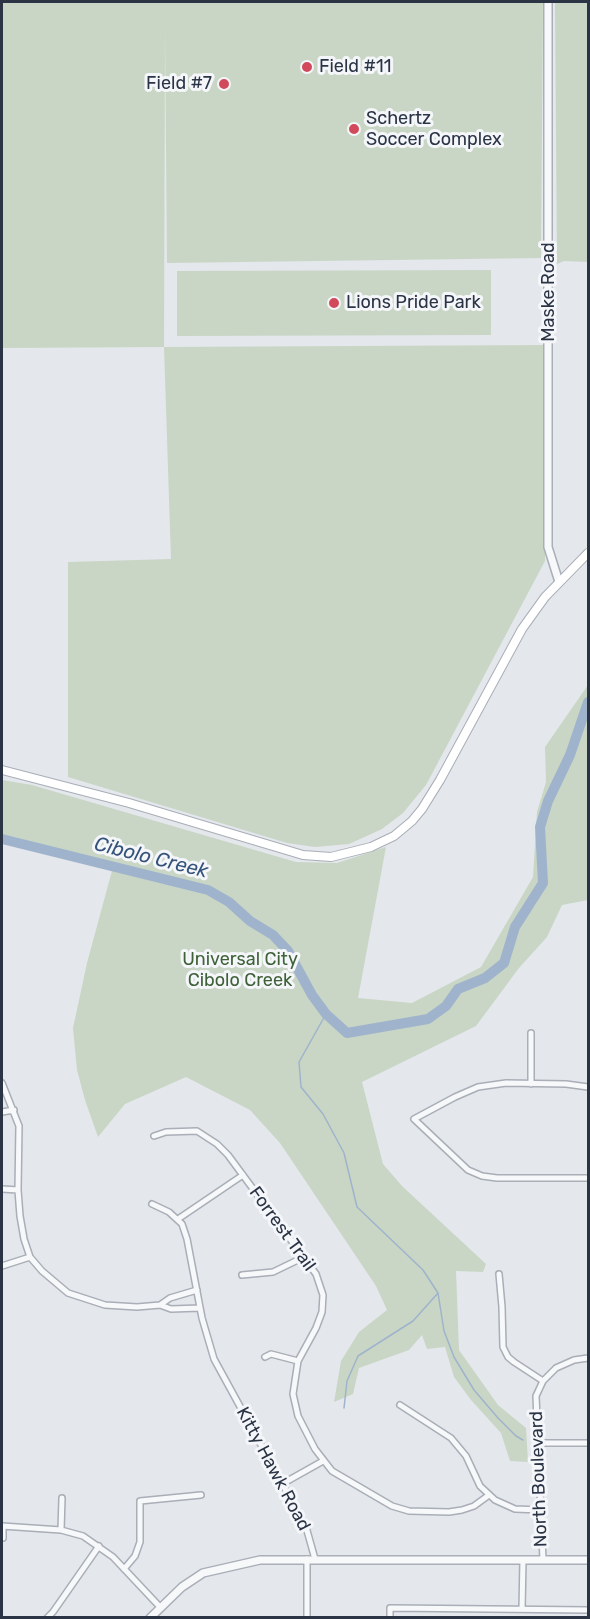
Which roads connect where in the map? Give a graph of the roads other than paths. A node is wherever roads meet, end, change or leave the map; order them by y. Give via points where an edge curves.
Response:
1 (548, 2) edge
2 (588, 554) edge
3 (559, 582) junction
4 (2, 770) edge
5 (531, 1033) dead end
6 (2, 1083) edge
7 (531, 1084) junction
8 (588, 1087) edge
9 (14, 1110) junction
10 (2, 1112) edge
11 (154, 1136) dead end
12 (243, 1175) junction
13 (588, 1178) edge
14 (2, 1190) edge
15 (18, 1190) junction
16 (152, 1204) dead end
17 (178, 1219) junction
18 (30, 1257) junction
19 (304, 1257) junction
20 (2, 1266) edge
21 (499, 1274) dead end
22 (242, 1275) dead end
23 (197, 1290) junction
24 (160, 1305) junction
25 (200, 1308) junction
26 (266, 1358) dead end
27 (588, 1358) edge
28 (298, 1361) junction
29 (543, 1381) junction
30 (400, 1404) dead end
31 (539, 1443) junction
32 (588, 1443) edge
33 (323, 1461) junction
34 (282, 1484) junction
35 (201, 1495) dead end
36 (489, 1495) junction
37 (62, 1498) dead end
38 (541, 1510) junction
39 (2, 1526) edge
40 (61, 1530) junction
41 (3, 1538) edge
42 (99, 1546) junction
43 (311, 1559) junction
44 (523, 1560) junction
45 (543, 1560) junction
46 (588, 1560) edge
47 (124, 1569) junction
48 (160, 1607) junction
49 (476, 1609) junction
50 (522, 1609) junction
51 (553, 1610) junction
52 (576, 1610) junction
53 (588, 1610) edge
54 (47, 1617) edge
55 (150, 1617) edge
56 (307, 1617) edge
57 (390, 1617) edge
58 (475, 1617) edge
59 (553, 1617) edge
60 (576, 1617) edge

1 - 3 street, Maske Road via 548,547
2 - 3 main road
3 - 4 main road via 516,639 422,809 394,836 364,850 331,856 303,855
5 - 7 street
6 - 9 street
7 - 8 street
7 - 13 street via 478,1088 414,1119 468,1170 482,1176
9 - 10 street
9 - 15 street via 19,1126
11 - 12 street, Forrest Trail via 197,1131 217,1144
12 - 17 street
12 - 19 street, Forrest Trail
14 - 15 street
15 - 18 street
16 - 17 street
17 - 23 street, Kitty Hawk Road via 187,1239
18 - 20 street
18 - 24 street via 55,1283 84,1299 105,1305
19 - 22 street via 273,1272
19 - 28 street, Forrest Trail via 320,1284 323,1306 319,1323
21 - 29 street via 503,1347 508,1357
23 - 24 street
23 - 25 street, Kitty Hawk Road
24 - 25 street via 171,1309
25 - 34 street, Kitty Hawk Road via 217,1366
26 - 28 street via 271,1354
27 - 29 street via 565,1363
28 - 33 street, Forrest Trail via 293,1394 298,1416
29 - 31 street, North Boulevard via 536,1396
30 - 36 street via 457,1443
31 - 32 street
31 - 38 street, North Boulevard
33 - 34 street
33 - 36 street, Forrest Trail via 340,1477 403,1510 462,1510
34 - 43 street, Kitty Hawk Road via 306,1527
35 - 47 street via 140,1501 140,1542
36 - 38 street via 510,1507
37 - 40 street
38 - 45 street, North Boulevard
39 - 40 street
39 - 41 street
40 - 42 street via 83,1536
42 - 47 street
42 - 54 street
43 - 44 street
43 - 48 street via 246,1562 204,1573
43 - 56 street, Kitty Hawk Road
44 - 45 street
44 - 50 street
45 - 46 street
47 - 48 street
48 - 55 street
49 - 50 street
49 - 57 street via 390,1608
49 - 58 street
50 - 51 street
51 - 52 street
51 - 59 street
52 - 53 street
52 - 60 street

